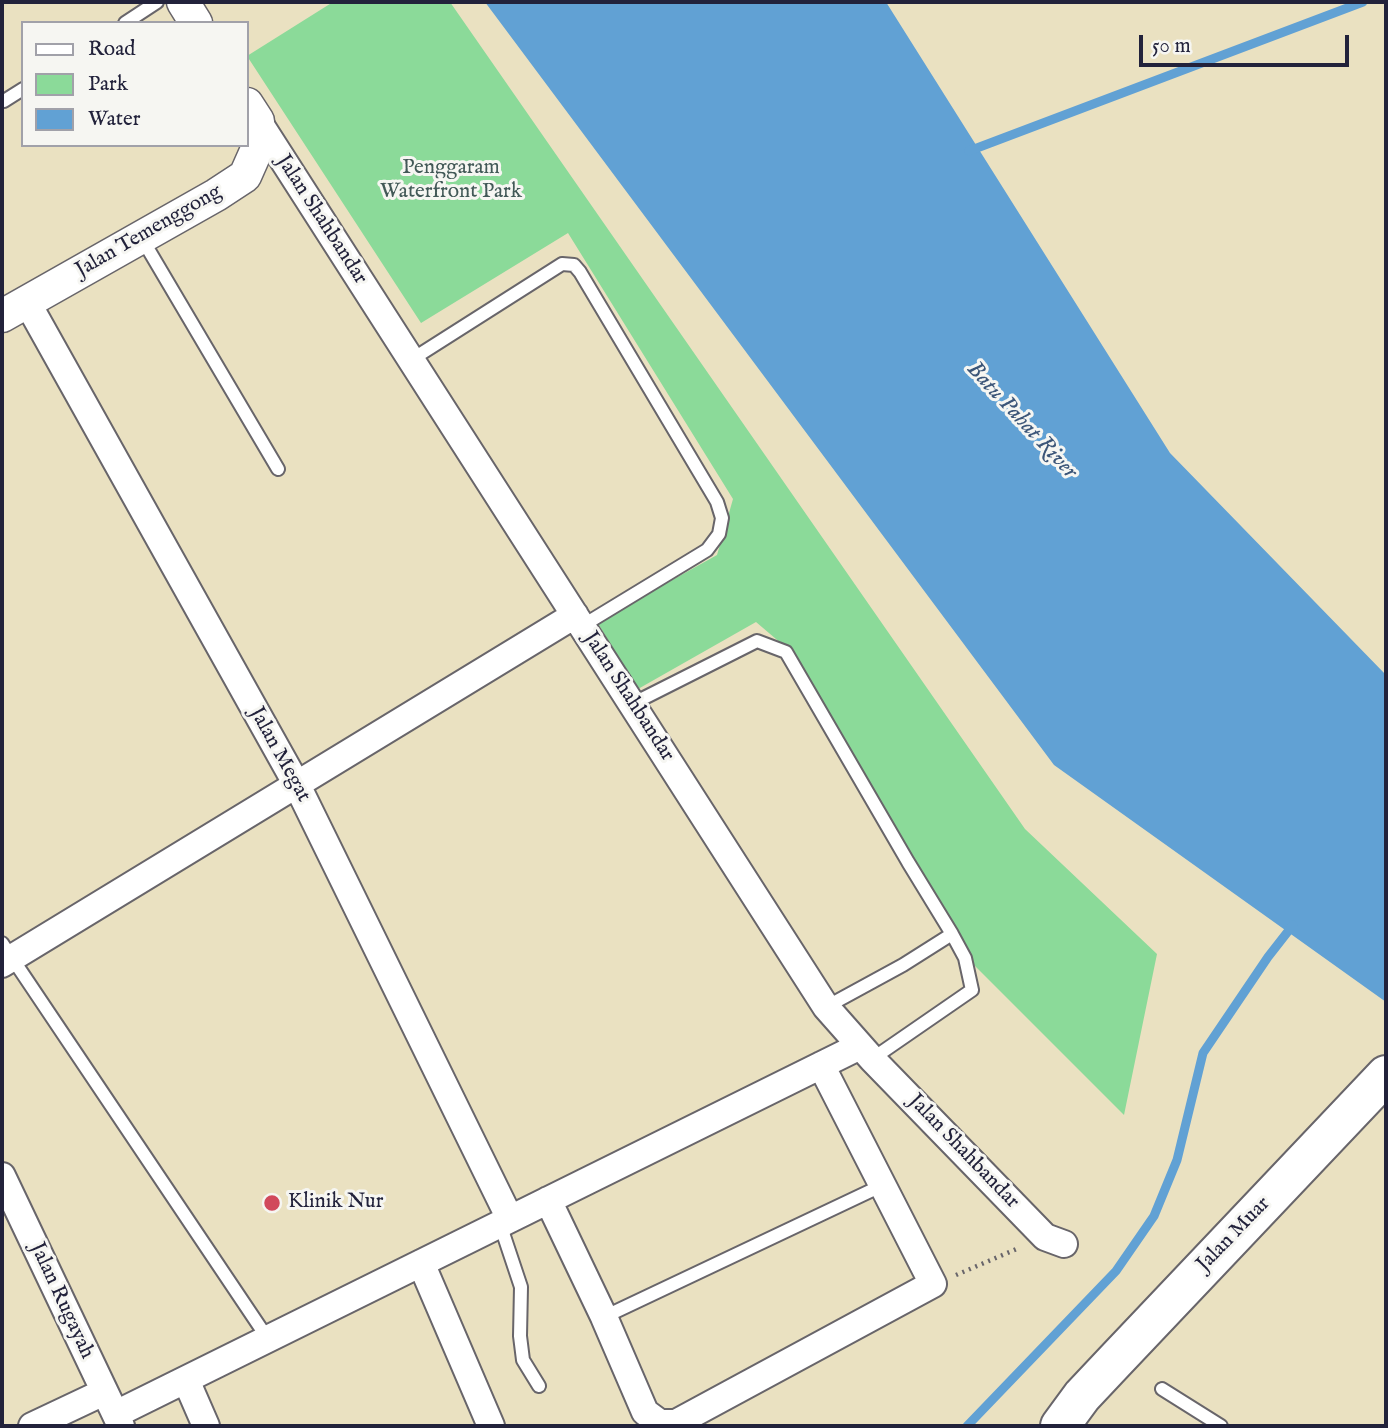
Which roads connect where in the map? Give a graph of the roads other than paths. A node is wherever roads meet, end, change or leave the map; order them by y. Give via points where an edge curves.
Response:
1 (182, 6) edge
2 (132, 21) edge
3 (21, 90) edge
4 (4, 101) dead end
5 (252, 112) edge
6 (141, 237) junction
7 (8, 311) edge
8 (411, 360) junction
9 (278, 469) dead end
10 (579, 621) junction
11 (632, 704) junction
12 (297, 785) junction
13 (952, 934) junction
14 (5, 955) edge
15 (827, 1007) junction
16 (866, 1052) junction
17 (821, 1065) junction
18 (1386, 1075) edge
19 (2, 1176) edge
20 (883, 1185) junction
21 (548, 1200) junction
22 (505, 1222) junction
23 (1055, 1241) road end
24 (421, 1263) junction
25 (604, 1317) junction
26 (268, 1339) junction
27 (186, 1380) junction
28 (539, 1386) dead end
29 (1162, 1389) dead end
30 (1082, 1396) junction
31 (114, 1411) edge
32 (32, 1426) edge
33 (206, 1426) edge
34 (491, 1426) edge
35 (1035, 1426) edge
36 (1060, 1426) edge
37 (1221, 1426) edge

1 - 2 lane
3 - 4 lane
5 - 6 street, Jalan Temenggong via 257,149 245,176
5 - 8 street, Jalan Shahbandar
6 - 7 street, Jalan Temenggong
6 - 9 lane
7 - 12 street, Jalan Megat
8 - 10 street, Jalan Shahbandar
8 - 10 lane via 562,264 574,265 580,272 717,502 722,519 719,534 707,550
10 - 11 street, Jalan Shahbandar
10 - 12 street
11 - 13 lane via 757,641 786,652
11 - 15 street, Jalan Shahbandar
12 - 14 street
12 - 22 street, Jalan Megat
13 - 15 lane
13 - 16 lane via 965,958 972,990
14 - 26 lane
15 - 16 street, Jalan Shahbandar
16 - 17 street
16 - 23 street, Jalan Shahbandar
17 - 20 street
17 - 21 street
18 - 30 main road, Jalan Muar
19 - 31 street, Jalan Rugayah
20 - 25 lane
20 - 25 street via 933,1284 676,1423 660,1423 645,1412
21 - 22 street
21 - 25 street
22 - 24 street
22 - 28 lane via 521,1287 523,1360
24 - 26 street
24 - 34 street
26 - 27 street
27 - 31 street
27 - 33 street
29 - 37 lane
30 - 35 main road
30 - 36 main road
31 - 32 street

